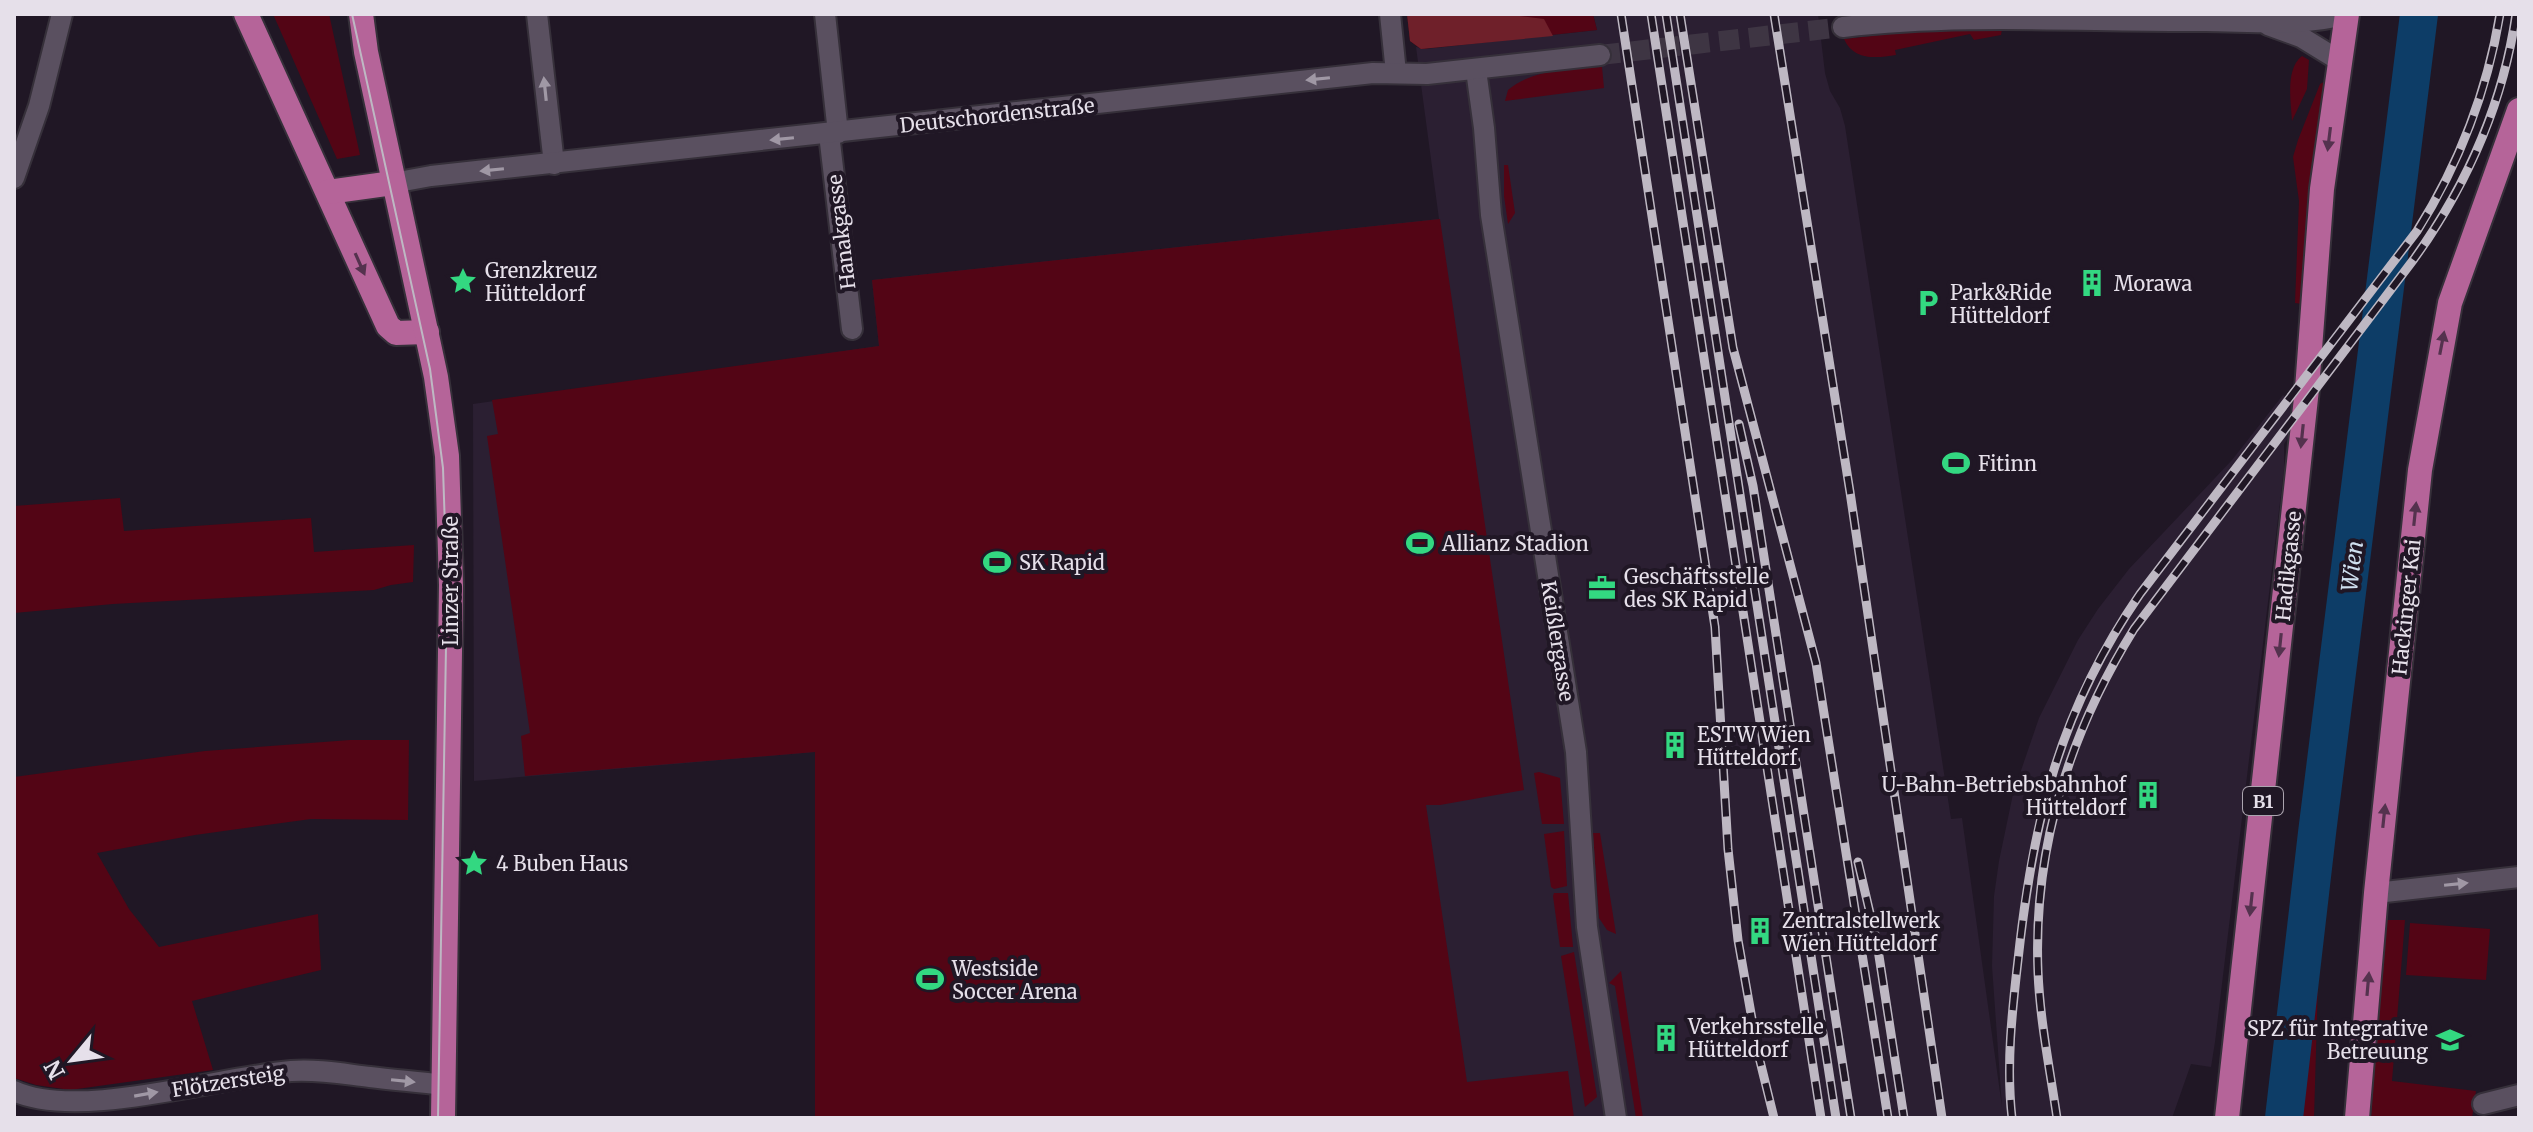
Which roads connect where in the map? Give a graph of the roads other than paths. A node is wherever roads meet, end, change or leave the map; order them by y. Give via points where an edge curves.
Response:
1 (62, 14) edge
2 (246, 14) edge
3 (352, 14) edge
4 (361, 14) edge
5 (537, 14) edge
6 (825, 14) edge
7 (1390, 14) edge
8 (2346, 14) edge
9 (2261, 18) edge
10 (1843, 27) tunnel mouth
11 (366, 52) junction
12 (1600, 55) tunnel mouth
13 (2340, 61) junction
14 (1476, 70) junction
15 (1396, 73) junction
16 (2519, 110) edge
17 (833, 134) junction
18 (554, 164) junction
19 (14, 178) edge
20 (393, 183) junction
21 (328, 192) junction
22 (852, 329) dead end
23 (427, 332) junction
24 (2519, 877) edge
25 (2376, 893) junction
26 (443, 1085) junction
27 (14, 1091) edge
28 (2519, 1095) edge
29 (2483, 1104) dead end
30 (443, 1118) edge
31 (1616, 1118) edge
32 (2227, 1118) edge
33 (2357, 1118) edge

1 - 19 street
2 - 21 main road
3 - 11 main road, Linzer Straße
4 - 11 main road, Linzer Straße
18 -> 5 street
6 - 17 street, Hanakgasse
7 - 15 street
8 - 9 street
8 - 13 main road, Hadikgasse / B1
9 - 10 street via 1972,18
9 - 13 street
11 - 20 main road, Linzer Straße
12 - 14 street, Deutschordenstraße
13 -> 32 main road, Hadikgasse / B1 via 2322,189 2307,389
14 - 15 street, Deutschordenstraße
14 - 31 street, Keißlergasse via 1491,215 1576,752 1584,907
15 -> 17 street, Deutschordenstraße
25 -> 16 main road, Hackinger Kai via 2427,419 2450,303
17 -> 18 street, Deutschordenstraße
17 - 22 street, Hanakgasse
18 -> 20 street, Deutschordenstraße
20 - 21 main road
20 - 23 main road, Linzer Straße
21 -> 23 main road via 390,330
23 - 26 main road, Linzer Straße via 444,422 450,496
25 -> 24 street
33 -> 25 main road, Hackinger Kai
27 -> 26 street, Flötzersteig via 76,1101 122,1098 295,1071
26 - 30 main road, Linzer Straße
28 - 29 street

